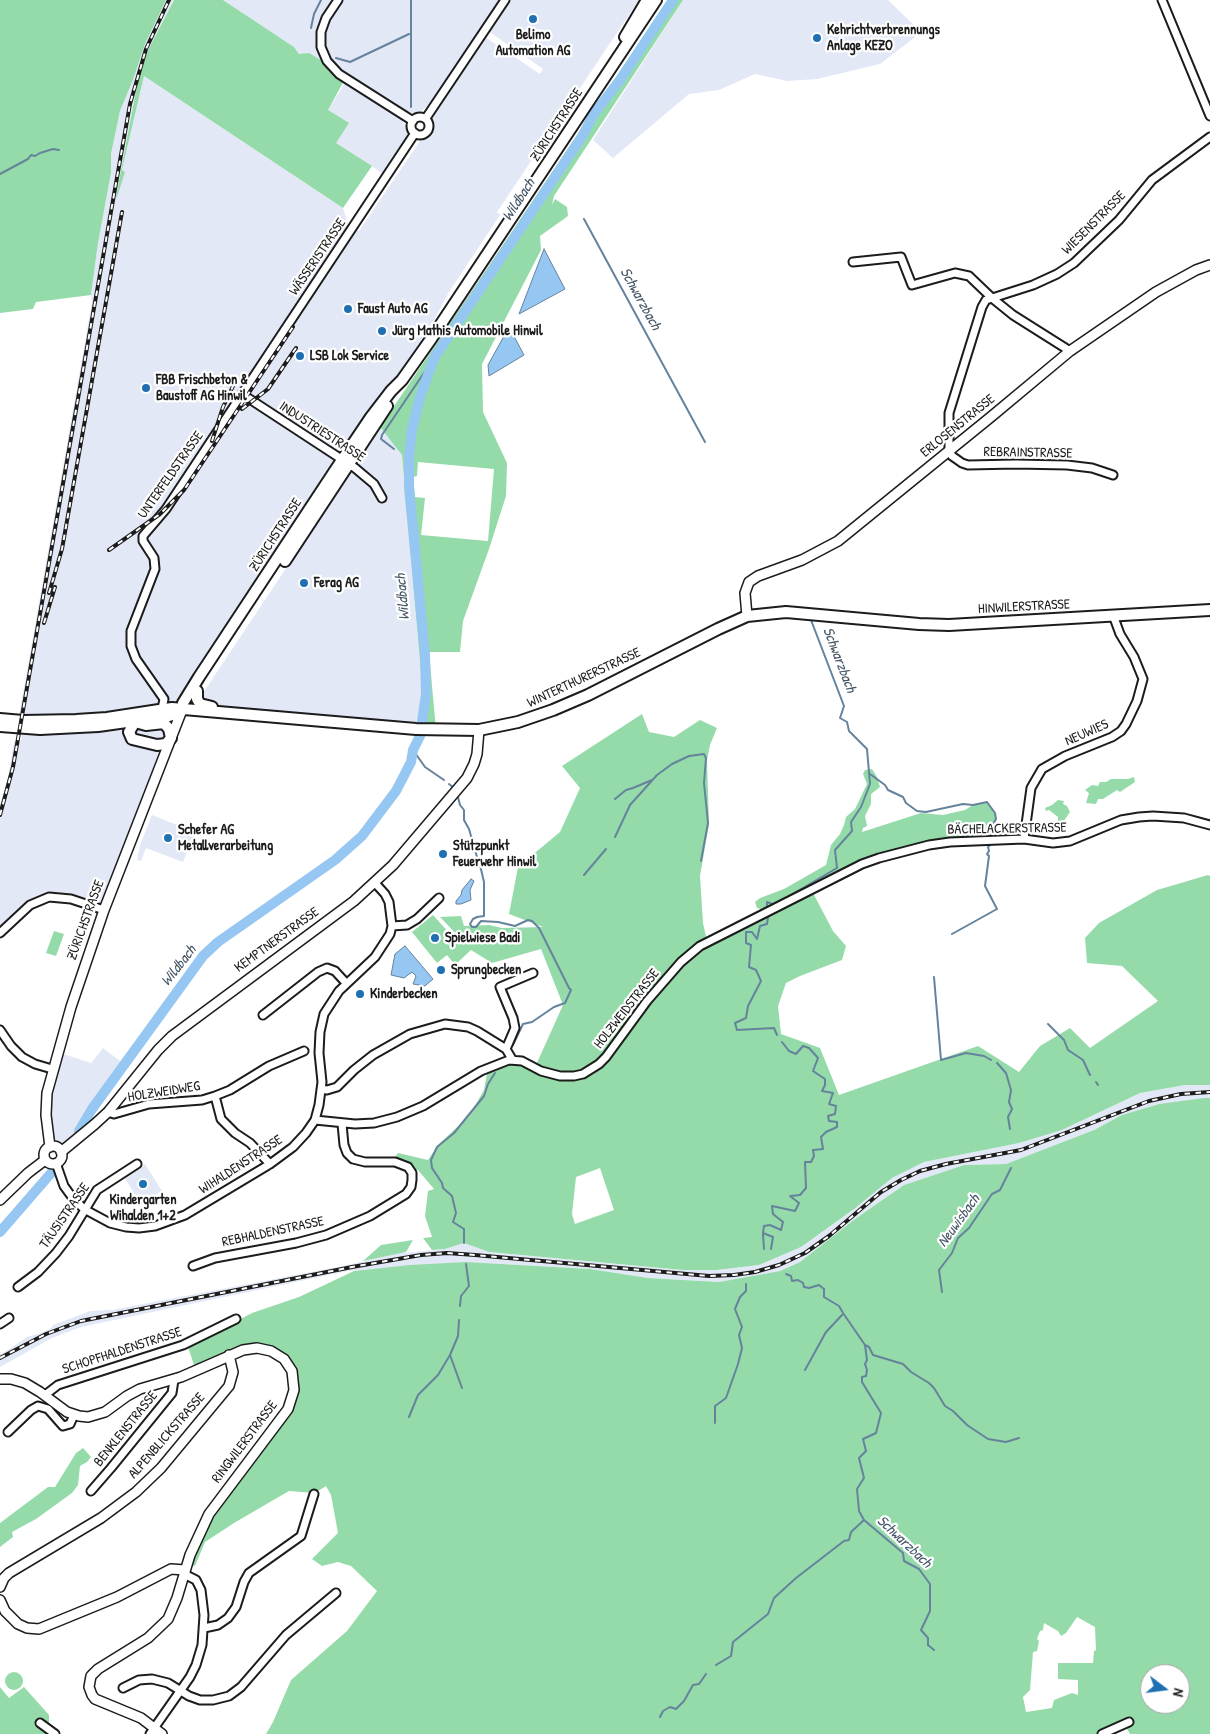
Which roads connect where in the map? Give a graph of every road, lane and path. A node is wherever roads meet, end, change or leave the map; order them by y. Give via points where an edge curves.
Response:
1 (338, 0) edge
2 (505, 0) edge
3 (648, 0) edge
4 (656, 0) edge
5 (1162, 0) edge
6 (600, 84) junction
7 (1210, 116) edge
8 (426, 118) junction
9 (413, 121) junction
10 (415, 133) junction
11 (1210, 137) edge
12 (853, 262) dead end
13 (1210, 265) edge
14 (992, 298) junction
15 (1070, 351) junction
16 (242, 394) junction
17 (949, 450) junction
18 (346, 462) junction
19 (1113, 475) dead end
20 (382, 498) dead end
21 (1210, 610) edge
22 (1113, 615) junction
23 (747, 616) junction
24 (839, 616) joint
25 (198, 677) junction
26 (198, 690) junction
27 (162, 709) junction
28 (182, 710) junction
29 (239, 714) junction
30 (0, 719) edge
31 (135, 722) junction
32 (0, 726) edge
33 (478, 730) junction
34 (172, 738) junction
35 (1210, 826) edge
36 (1024, 840) junction
37 (862, 864) joint
38 (375, 883) junction
39 (439, 898) dead end
40 (104, 910) junction
41 (392, 926) junction
42 (0, 933) edge
43 (532, 973) dead end
44 (346, 983) junction
45 (264, 1015) dead end
46 (0, 1030) edge
47 (2, 1039) edge
48 (506, 1049) junction
49 (304, 1051) dead end
50 (512, 1060) junction
51 (52, 1069) junction
52 (321, 1089) junction
53 (215, 1096) junction
54 (108, 1112) junction
55 (315, 1120) junction
56 (342, 1124) junction
57 (50, 1146) junction
58 (61, 1152) junction
59 (45, 1160) junction
60 (56, 1163) junction
61 (137, 1164) dead end
62 (270, 1164) junction
63 (0, 1200) edge
64 (84, 1210) junction
65 (193, 1266) dead end
66 (18, 1287) dead end
67 (9, 1318) dead end
68 (236, 1319) dead end
69 (0, 1324) edge
70 (228, 1355) junction
71 (0, 1378) edge
72 (174, 1380) junction
73 (45, 1395) junction
74 (74, 1415) junction
75 (8, 1432) dead end
76 (91, 1491) dead end
77 (314, 1494) dead end
78 (185, 1572) junction
79 (0, 1587) edge
80 (336, 1593) dead end
81 (0, 1600) edge
82 (204, 1628) junction
83 (123, 1688) dead end
84 (182, 1691) junction
85 (1129, 1722) dead end
86 (40, 1723) dead end
87 (156, 1732) edge
88 (55, 1734) edge
89 (1102, 1734) edge

1 - 9 street via 321,32 321,47 327,62 339,74
2 - 8 street
3 - 6 main road, ZÜRICHSTRASSE
4 - 6 main road, ZÜRICHSTRASSE
5 - 7 street
6 - 18 main road, ZÜRICHSTRASSE via 431,339 371,417
8 - 9 street
8 - 10 street via 430,124 428,131 422,135
9 - 10 street
10 - 16 street, WÄSSERISTRASSE
11 - 14 street, WIESENSTRASSE via 1152,180 1119,220 1074,263 1033,285
12 - 14 street via 901,257 912,285 955,273 969,276
13 - 15 street, ERLOSENSTRASSE via 1156,292
14 - 15 street
14 - 17 street via 986,300 982,307 949,413
15 - 17 street, ERLOSENSTRASSE
16 - 18 street, INDUSTRIESTRASSE
16 - 27 street, UNTERFELDSTRASSE via 167,506 143,536 143,542 154,558 155,569 131,631 130,643 134,656 164,700
17 - 19 street, REBRAINSTRASSE via 952,456 968,465 1067,466 1092,468
17 - 23 street, ERLOSENSTRASSE via 838,541 749,582 745,592
18 - 20 street, INDUSTRIESTRASSE via 371,481
18 - 25 main road, ZÜRICHSTRASSE
18 - 26 main road, ZÜRICHSTRASSE
21 - 22 main road, HINWILERSTRASSE
22 - 24 main road, HINWILERSTRASSE via 949,625
22 - 36 street, NEUWIES via 1143,679 1138,701 1126,724 1116,734 1042,769 1030,792
23 - 24 main road, WINTERTHURERSTRASSE via 786,612
23 - 33 main road, WINTERTHURERSTRASSE via 553,710 518,722
25 - 27 main road via 183,695
25 - 28 main road, ZÜRICHSTRASSE
26 - 28 main road, ZÜRICHSTRASSE
26 - 29 main road via 197,699 201,705 227,708
27 - 28 main road, WINTERTHURERSTRASSE
27 - 30 main road, WINTERTHURERSTRASSE via 76,720
28 - 29 main road, WINTERTHURERSTRASSE
28 - 31 main road, WINTERTHURERSTRASSE via 174,715
28 - 34 street, ZÜRICHSTRASSE
29 - 33 main road, WINTERTHURERSTRASSE via 429,730
31 - 32 main road, WINTERTHURERSTRASSE via 58,728
31 - 34 main road via 164,724
31 - 34 main road via 129,732 132,739 157,745 166,744
33 - 38 street, KEMPTNERSTRASSE via 477,754 467,778
34 - 40 street, ZÜRICHSTRASSE
35 - 36 street, BÄCHELACKERSTRASSE via 1184,818 1139,817 1121,820 1070,841
36 - 37 street, BÄCHELACKERSTRASSE via 929,844
37 - 50 street, HOLZWEIDSTRASSE via 700,946 676,967 647,1001 606,1057 586,1072 560,1076
38 - 41 street via 389,902
38 - 54 street, KEMPTNERSTRASSE via 172,1036
39 - 41 street via 407,925
40 - 42 street via 71,898 49,897 31,905
40 - 51 street, ZÜRICHSTRASSE
41 - 44 street, WIHALDENSTRASSE via 376,957
43 - 48 street via 500,988 514,1028
44 - 45 street via 335,970 327,968
44 - 52 street, WIHALDENSTRASSE via 331,1001 322,1023 319,1046
46 - 47 street
47 - 51 street via 26,1059
48 - 50 street
48 - 52 street via 468,1027 445,1024 410,1034 374,1055 337,1087
49 - 53 street, HOLZWEIDWEG via 268,1066
50 - 56 street via 481,1071 406,1114 370,1123
51 - 57 street, ZÜRICHSTRASSE via 46,1101
52 - 55 street, WIHALDENSTRASSE
53 - 54 street, HOLZWEIDWEG via 149,1104 114,1114
53 - 62 street via 221,1119
54 - 58 street, KEMPTNERSTRASSE
55 - 56 street
55 - 62 street, WIHALDENSTRASSE via 293,1147
56 - 65 street, REBHALDENSTRASSE via 344,1145 353,1159 395,1162 409,1169 412,1182 406,1194 370,1216 326,1235 215,1258
57 - 58 street
57 - 59 street via 44,1152
58 - 60 street
59 - 60 street
59 - 63 street
60 - 64 street, WIHALDENSTRASSE via 66,1189
61 - 64 street, TÄUSISTRASSE via 99,1188
62 - 64 street, WIHALDENSTRASSE via 196,1210 155,1226 120,1226
64 - 66 street, TÄUSISTRASSE via 52,1258
67 - 69 street
68 - 73 street, SCHOPFHALDENSTRASSE via 183,1345 58,1385
70 - 72 street, RINGWILERSTRASSE
70 - 78 street, RINGWILERSTRASSE via 253,1348 275,1352 292,1371 294,1394 283,1418 209,1514
70 - 79 street, ALPENBLICKSTRASSE via 233,1372 228,1386 161,1468 101,1518 9,1573
71 - 73 street via 25,1383
72 - 74 street, RINGWILERSTRASSE via 136,1391 101,1414 88,1417
72 - 76 street, BENKLENSTRASSE via 172,1393
73 - 74 street
74 - 75 street via 70,1424 63,1426 48,1409 38,1406
77 - 82 street via 299,1538 251,1571 232,1613 221,1624
78 - 81 street via 176,1568 39,1629 18,1624 5,1611
78 - 82 street via 200,1585
78 - 87 street, RINGWILERSTRASSE via 173,1608 163,1625 137,1646 96,1670 89,1682 92,1695 98,1701 136,1715
80 - 84 street via 286,1634 232,1694 205,1701
82 - 84 street via 196,1665
83 - 84 street via 139,1680 152,1679 164,1681
84 - 87 street
85 - 89 street
86 - 88 street

